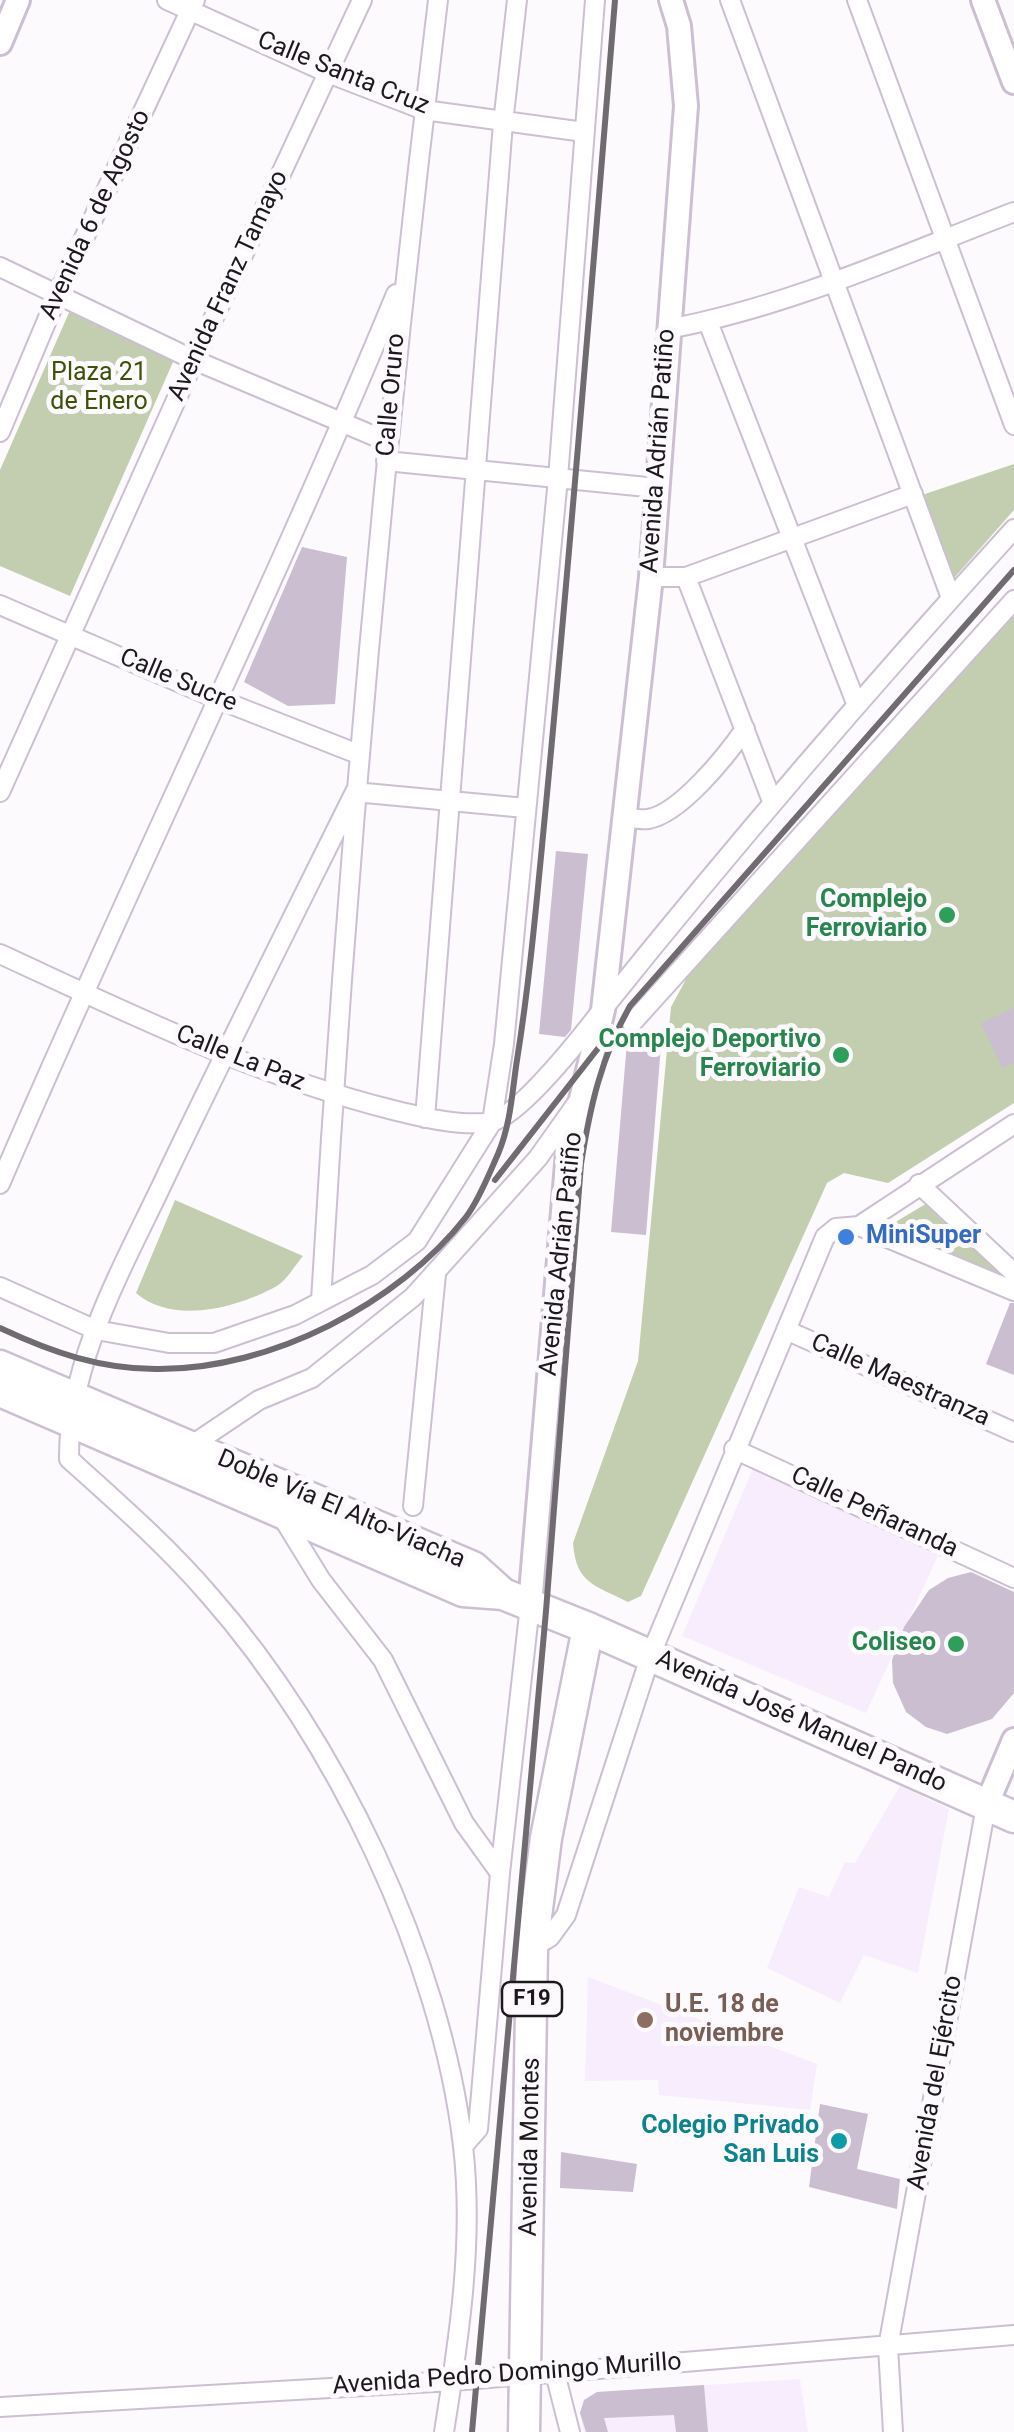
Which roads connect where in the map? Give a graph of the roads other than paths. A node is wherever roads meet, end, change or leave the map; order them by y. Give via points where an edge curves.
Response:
1 (18, 0) edge
2 (167, 0) edge
3 (362, 0) edge
4 (438, 0) edge
5 (517, 0) edge
6 (595, 0) edge
7 (672, 0) edge
8 (730, 0) edge
9 (858, 0) edge
10 (983, 0) edge
11 (193, 5) edge
12 (0, 43) edge
13 (328, 73) junction
14 (1014, 82) edge
15 (424, 110) junction
16 (503, 122) junction
17 (584, 132) junction
18 (1014, 212) edge
19 (944, 238) junction
20 (0, 267) edge
21 (404, 274) junction
22 (832, 281) junction
23 (58, 294) junction
24 (708, 322) junction
25 (668, 330) junction
26 (194, 360) junction
27 (342, 424) junction
28 (1014, 424) edge
29 (0, 432) edge
30 (386, 441) junction
31 (386, 461) junction
32 (476, 470) junction
33 (558, 478) junction
34 (657, 488) junction
35 (912, 494) junction
36 (1014, 529) edge
37 (792, 539) junction
38 (651, 577) junction
39 (686, 578) junction
40 (951, 598) junction
41 (1014, 600) edge
42 (0, 605) edge
43 (70, 634) junction
44 (215, 698) junction
45 (856, 703) junction
46 (744, 729) junction
47 (358, 754) junction
48 (0, 792) edge
49 (356, 792) junction
50 (772, 800) junction
51 (448, 801) junction
52 (525, 808) junction
53 (624, 817) junction
54 (0, 954) edge
55 (82, 992) junction
56 (603, 1010) junction
57 (632, 1024) dead end
58 (224, 1055) junction
59 (582, 1094) junction
60 (333, 1095) junction
61 (425, 1118) junction
62 (492, 1122) junction
63 (1014, 1124) edge
64 (0, 1184) edge
65 (919, 1184) junction
66 (859, 1226) junction
67 (1014, 1273) edge
68 (436, 1274) junction
69 (0, 1287) edge
70 (1014, 1291) edge
71 (321, 1302) junction
72 (96, 1330) junction
73 (786, 1330) junction
74 (0, 1366) edge
75 (0, 1392) edge
76 (72, 1410) junction
77 (1014, 1432) edge
78 (192, 1445) junction
79 (734, 1449) junction
80 (412, 1506) dead end
81 (281, 1514) junction
82 (1014, 1578) edge
83 (517, 1600) junction
84 (588, 1628) junction
85 (651, 1654) junction
86 (1014, 1740) edge
87 (1000, 1812) edge
88 (500, 1873) junction
89 (532, 1948) junction
90 (463, 2146) junction
91 (1014, 2334) edge
92 (888, 2347) junction
93 (541, 2374) junction
94 (452, 2381) junction
95 (0, 2407) edge
96 (444, 2432) edge
97 (524, 2432) edge
98 (570, 2432) edge
99 (893, 2432) edge

1 - 12 street
2 - 11 street, Calle Santa Cruz
3 - 13 street, Avenida Franz Tamayo
4 - 15 street, Calle Oruro
5 - 16 street
6 - 17 street
7 - 25 street, Avenida Adrián Patiño via 686,106
8 - 22 street
9 - 19 street
10 - 14 street
11 - 13 street, Calle Santa Cruz
11 - 23 street, Avenida 6 de Agosto
13 - 15 street, Calle Santa Cruz
13 - 26 street, Avenida Franz Tamayo
15 - 16 street, Calle Santa Cruz
15 - 21 street, Calle Oruro
16 - 17 street, Calle Santa Cruz
16 - 32 street
17 - 33 street
18 - 19 street
19 - 22 street
19 - 28 street
20 - 23 street
21 - 27 street
21 - 30 street, Calle Oruro
22 - 24 street
22 - 35 street
23 - 26 street
23 - 29 street, Avenida 6 de Agosto
24 - 25 street
24 - 37 street
25 - 34 street, Avenida Adrián Patiño
26 - 27 street
26 - 43 street, Avenida Franz Tamayo
27 - 30 street
27 - 44 street
30 - 31 street, Calle Oruro
31 - 32 street
31 - 47 street, Calle Oruro
32 - 33 street
32 - 51 street
33 - 34 street
33 - 52 street
34 - 38 street, Avenida Adrián Patiño
35 - 37 street
35 - 40 street
36 - 40 street
37 - 39 street
37 - 45 street
38 - 39 street
38 - 53 street, Avenida Adrián Patiño
39 - 46 street
40 - 45 street
41 - 57 street
42 - 43 street, Calle Sucre
43 - 44 street, Calle Sucre
43 - 48 street, Avenida Franz Tamayo
44 - 47 street, Calle Sucre
44 - 55 street
45 - 50 street
46 - 50 street
46 - 53 street via 723,760 666,812
47 - 49 street, Calle Oruro
49 - 51 street
49 - 58 street
49 - 60 street, Calle Oruro
50 - 56 street
51 - 52 street
51 - 61 street
52 - 62 street
53 - 56 street, Avenida Adrián Patiño
54 - 55 street, Calle La Paz
55 - 58 street, Calle La Paz
55 - 64 street
56 - 59 street, Avenida Adrián Patiño
56 - 62 street via 572,1050
58 - 60 street, Calle La Paz
58 - 72 street
59 - 68 street via 538,1158
59 - 83 street, Avenida Adrián Patiño via 568,1152
60 - 61 street, Calle La Paz
60 - 71 street, Calle Oruro
61 - 62 street, Calle La Paz
62 - 71 street via 418,1241 372,1276
63 - 65 street
65 - 66 street
65 - 67 street
66 - 70 street
66 - 73 street via 836,1228 825,1237
68 - 78 street via 312,1378 260,1400
68 - 80 street
69 - 72 street
71 - 72 street via 214,1344
72 - 76 street
73 - 77 street, Calle Maestranza
73 - 79 street
74 - 76 main road, Doble Vía El Alto-Viacha
75 - 76 main road, Doble Vía El Alto-Viacha
76 - 78 main road, Doble Vía El Alto-Viacha
76 - 81 main road, Doble Vía El Alto-Viacha
76 - 90 street via 69,1459 212,1598 292,1706 343,1790 396,1897 437,2020
78 - 83 main road, Doble Vía El Alto-Viacha via 473,1567
79 - 82 street, Calle Peñaranda
79 - 85 street
81 - 83 main road, Doble Vía El Alto-Viacha via 463,1591
81 - 88 street via 382,1660 464,1823
83 - 84 main road, Avenida José Manuel Pando
83 - 88 street, Avenida Adrián Patiño
84 - 85 main road, Avenida José Manuel Pando
84 - 89 main road, Avenida Montes / F19 via 546,1838
85 - 87 main road, Avenida José Manuel Pando
85 - 89 street via 566,1915 550,1938
86 - 87 street, Avenida del Ejército
87 - 92 street, Avenida del Ejército
88 - 90 street, Avenida Adrián Patiño via 478,2129
89 - 93 main road, Avenida Montes / F19
90 - 94 street via 464,2279
91 - 92 street, Avenida Pedro Domingo Murillo
92 - 93 street, Avenida Pedro Domingo Murillo
92 - 99 street, Avenida del Ejército
93 - 94 street, Avenida Pedro Domingo Murillo
93 - 97 main road, Avenida Montes / F19
93 - 98 street
94 - 95 street, Avenida Pedro Domingo Murillo
94 - 96 street

